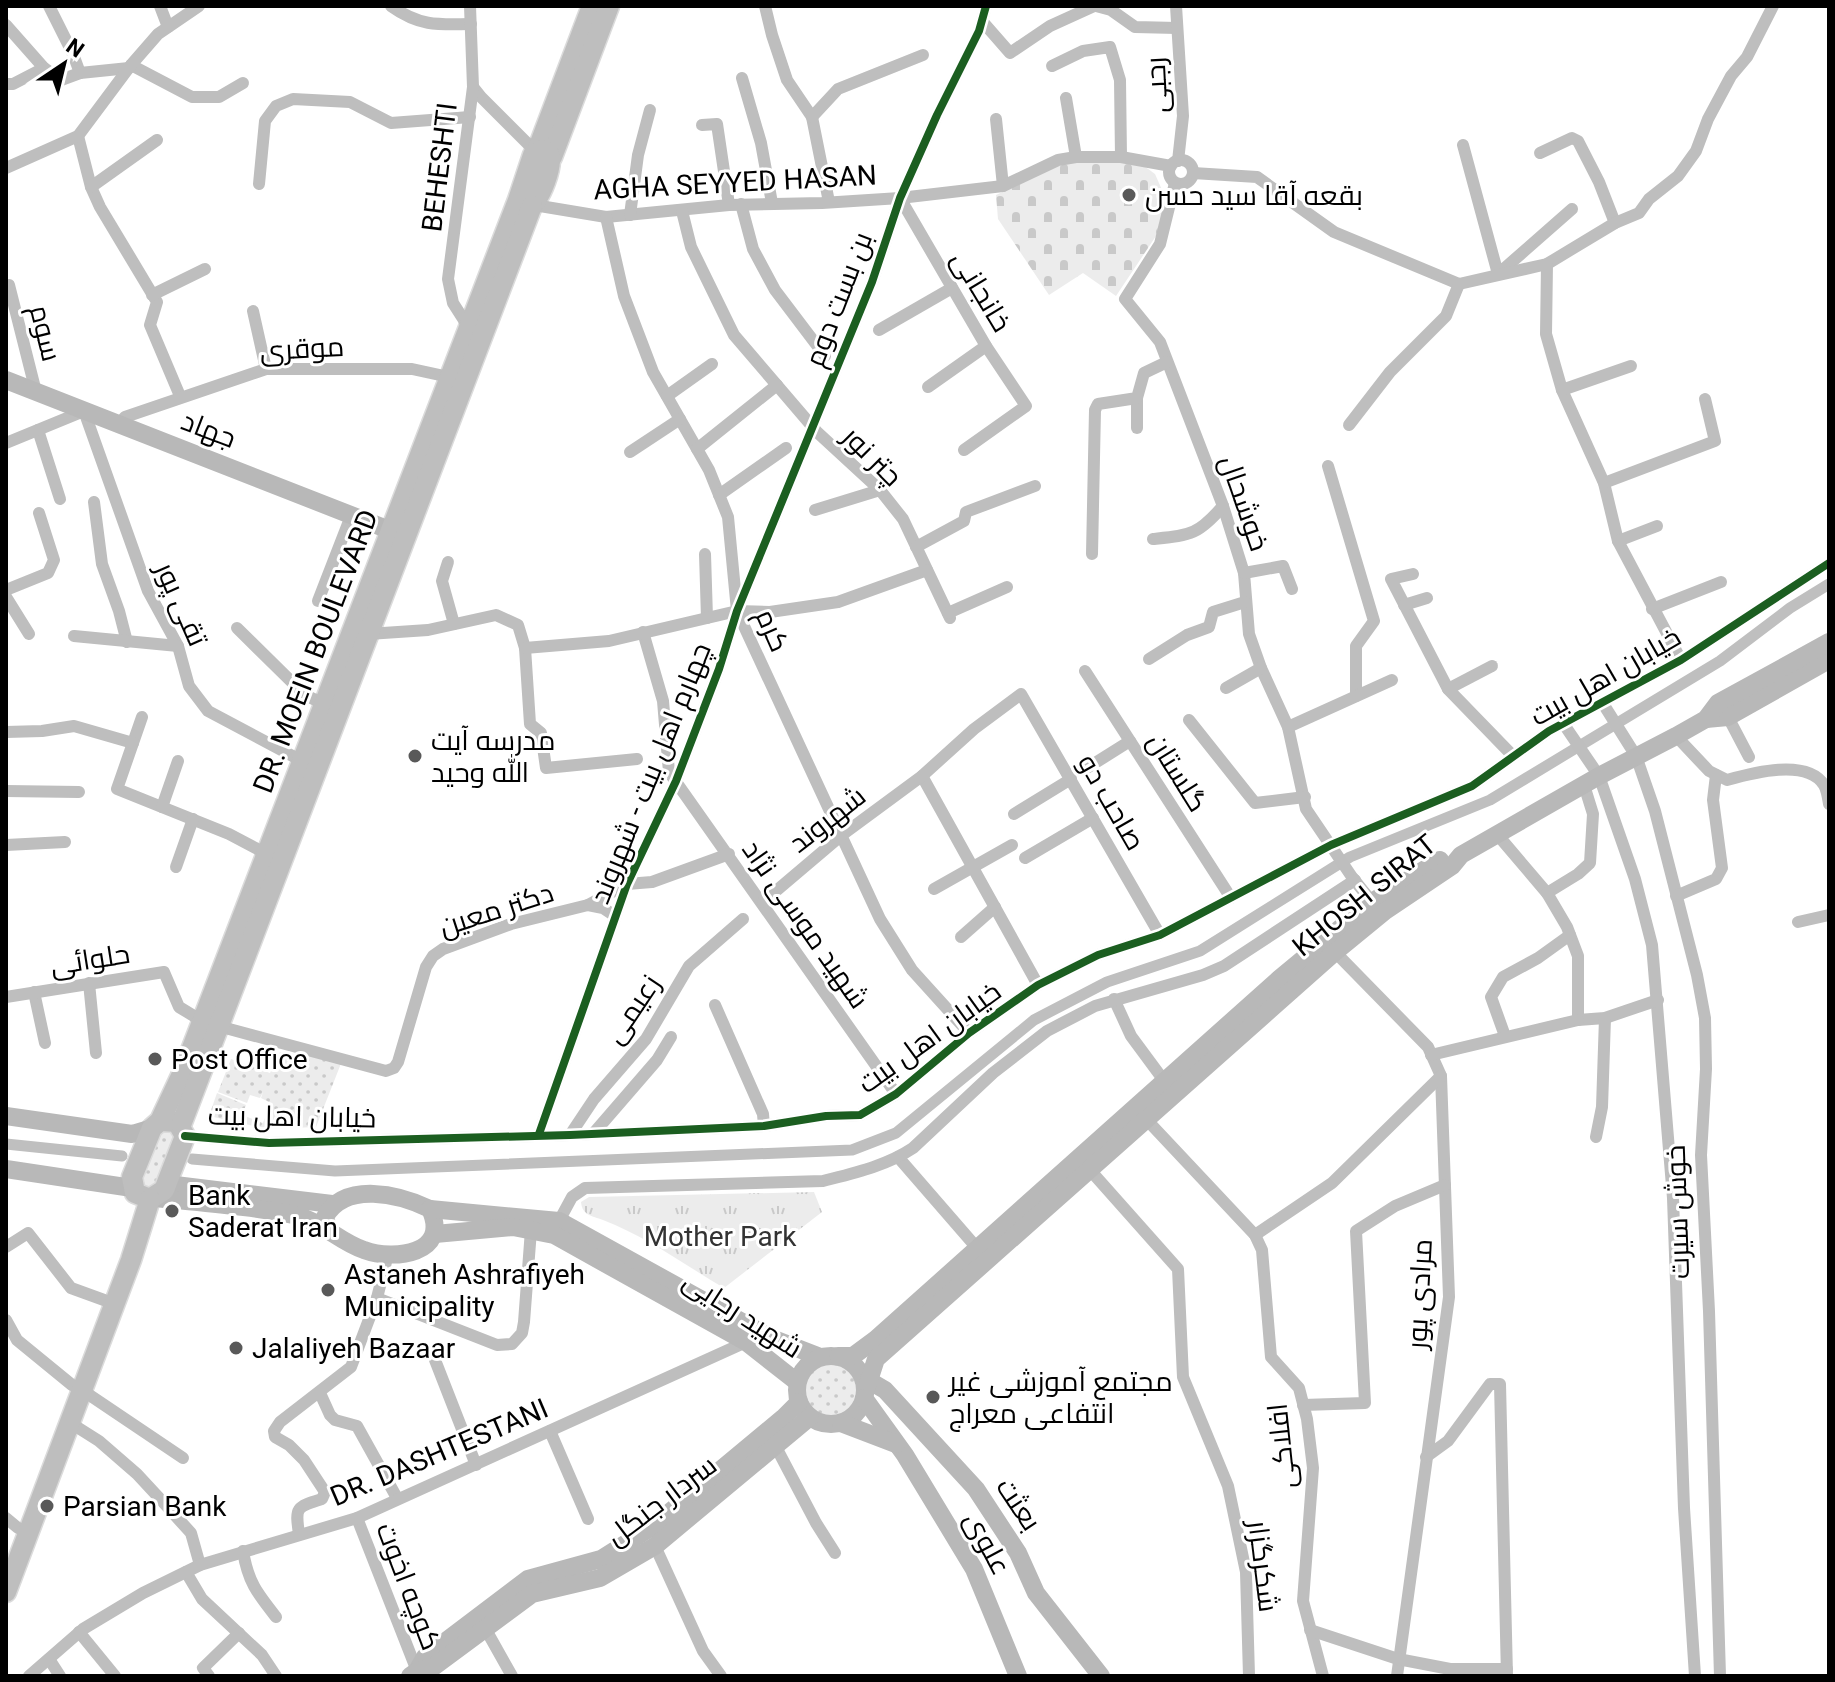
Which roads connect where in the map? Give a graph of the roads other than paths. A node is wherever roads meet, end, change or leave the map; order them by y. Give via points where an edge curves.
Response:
1 (49, 6) edge
2 (160, 6) edge
3 (199, 6) edge
4 (391, 6) edge
5 (470, 6) edge
6 (592, 6) edge
7 (609, 6) edge
8 (765, 6) edge
9 (986, 6) edge
10 (1095, 6) edge
11 (1176, 6) edge
12 (1773, 6) edge
13 (982, 21) junction
14 (471, 24) junction
15 (6, 25) edge
16 (168, 27) junction
17 (1177, 28) junction
18 (923, 55) dead end
19 (130, 66) junction
20 (1052, 66) dead end
21 (44, 68) junction
22 (80, 73) junction
23 (742, 78) dead end
24 (243, 83) dead end
25 (6, 84) edge
26 (473, 87) junction
27 (1066, 98) dead end
28 (650, 110) dead end
29 (470, 117) junction
30 (812, 117) junction
31 (996, 119) dead end
32 (702, 125) dead end
33 (78, 136) junction
34 (157, 140) dead end
35 (1463, 145) dead end
36 (1540, 153) dead end
37 (544, 157) junction
38 (1076, 157) junction
39 (1121, 157) junction
40 (1175, 163) junction
41 (6, 168) edge
42 (1193, 173) junction
43 (1175, 183) junction
44 (259, 184) dead end
45 (1003, 186) junction
46 (91, 187) junction
47 (900, 198) junction
48 (829, 202) junction
49 (772, 203) junction
50 (528, 204) junction
51 (735, 205) junction
52 (1572, 209) dead end
53 (682, 211) junction
54 (571, 212) junction
55 (630, 215) junction
56 (606, 217) junction
57 (1615, 223) junction
58 (1547, 264) junction
59 (205, 269) dead end
60 (1498, 274) junction
61 (1459, 284) junction
62 (9, 285) dead end
63 (952, 288) junction
64 (152, 295) junction
65 (253, 311) dead end
66 (469, 328) junction
67 (879, 330) dead end
68 (986, 346) junction
69 (825, 356) dead end
70 (1167, 362) junction
71 (712, 364) dead end
72 (1631, 366) dead end
73 (266, 369) junction
74 (449, 377) junction
75 (6, 380) edge
76 (777, 385) junction
77 (928, 387) dead end
78 (1562, 390) junction
79 (36, 392) junction
80 (180, 396) junction
81 (667, 396) junction
82 (1137, 398) junction
83 (1705, 399) dead end
84 (84, 411) junction
85 (680, 419) junction
86 (119, 424) junction
87 (812, 425) junction
88 (1349, 425) dead end
89 (1137, 428) dead end
90 (38, 430) junction
91 (6, 443) edge
92 (786, 448) dead end
93 (697, 449) junction
94 (964, 450) dead end
95 (630, 452) dead end
96 (1328, 466) dead end
97 (1604, 483) junction
98 (1035, 486) dead end
99 (880, 490) junction
100 (719, 495) junction
101 (60, 499) dead end
102 (94, 502) dead end
103 (1223, 506) junction
104 (815, 510) dead end
105 (39, 513) dead end
106 (351, 516) junction
107 (1657, 526) dead end
108 (398, 534) junction
109 (1153, 539) dead end
110 (1618, 541) junction
111 (916, 547) junction
112 (705, 554) dead end
113 (1092, 554) dead end
114 (448, 562) dead end
115 (1829, 563) edge
116 (927, 570) junction
117 (1244, 573) junction
118 (1413, 574) dead end
119 (1721, 582) dead end
120 (1007, 587) dead end
121 (1292, 589) dead end
122 (6, 590) edge
123 (6, 597) edge
124 (1427, 598) dead end
125 (318, 601) dead end
126 (1245, 602) junction
127 (1404, 605) junction
128 (1652, 609) junction
129 (737, 611) junction
130 (707, 618) junction
131 (454, 624) junction
132 (237, 628) dead end
133 (643, 632) junction
134 (29, 634) dead end
135 (368, 634) junction
136 (74, 636) dead end
137 (127, 642) junction
138 (1829, 642) edge
139 (178, 646) junction
140 (525, 648) junction
141 (1149, 659) dead end
142 (1681, 660) junction
143 (1829, 660) edge
144 (1492, 666) dead end
145 (1261, 668) junction
146 (1085, 671) dead end
147 (1392, 680) dead end
148 (1226, 688) dead end
149 (1448, 689) junction
150 (1021, 694) joint
151 (1356, 696) junction
152 (1607, 699) junction
153 (324, 704) junction
154 (142, 717) dead end
155 (1728, 717) junction
156 (1706, 719) junction
157 (1189, 720) dead end
158 (1563, 723) junction
159 (1288, 727) junction
160 (6, 732) edge
161 (1676, 736) junction
162 (1130, 741) junction
163 (133, 743) junction
164 (1513, 756) junction
165 (1636, 756) junction
166 (1749, 757) dead end
167 (637, 759) dead end
168 (178, 761) dead end
169 (302, 761) junction
170 (1087, 768) dead end
171 (1716, 775) junction
172 (922, 776) junction
173 (1071, 779) junction
174 (1592, 780) junction
175 (676, 781) junction
176 (6, 791) edge
177 (79, 792) dead end
178 (1305, 797) junction
179 (1829, 804) edge
180 (162, 807) junction
181 (1014, 814) dead end
182 (1093, 818) junction
183 (193, 819) junction
184 (1496, 833) junction
185 (842, 835) junction
186 (65, 842) dead end
187 (6, 845) edge
188 (1012, 845) dead end
189 (1333, 848) junction
190 (267, 854) junction
191 (729, 854) junction
192 (1461, 855) junction
193 (1025, 858) dead end
194 (972, 866) junction
195 (176, 867) dead end
196 (1353, 879) junction
197 (627, 884) junction
198 (934, 889) dead end
199 (1547, 893) junction
200 (1676, 896) junction
201 (1231, 898) junction
202 (763, 902) junction
203 (1372, 902) junction
204 (588, 905) junction
205 (995, 907) junction
206 (1829, 915) edge
207 (615, 916) junction
208 (743, 919) dead end
209 (1798, 922) dead end
210 (1160, 935) junction
211 (1570, 935) junction
212 (961, 937) dead end
213 (1335, 952) junction
214 (89, 983) junction
215 (1038, 985) junction
216 (34, 992) junction
217 (6, 997) edge
218 (1114, 999) junction
219 (1658, 1000) junction
220 (715, 1005) dead end
221 (1605, 1018) junction
222 (1578, 1020) junction
223 (210, 1024) junction
224 (969, 1033) junction
225 (1505, 1036) junction
226 (671, 1037) dead end
227 (45, 1043) dead end
228 (96, 1053) dead end
229 (1431, 1055) junction
230 (1441, 1076) junction
231 (1165, 1082) junction
232 (896, 1094) junction
233 (6, 1116) edge
234 (1146, 1119) junction
235 (156, 1124) junction
236 (764, 1126) junction
237 (183, 1131) junction
238 (539, 1134) junction
239 (593, 1134) junction
240 (570, 1135) junction
241 (1596, 1137) dead end
242 (898, 1157) junction
243 (7, 1170) edge
244 (1090, 1170) junction
245 (1445, 1185) junction
246 (150, 1193) junction
247 (332, 1204) junction
248 (430, 1209) junction
249 (559, 1221) junction
250 (531, 1230) junction
251 (329, 1231) junction
252 (435, 1234) junction
253 (1255, 1235) junction
254 (6, 1247) edge
255 (977, 1248) junction
256 (388, 1254) junction
257 (377, 1298) junction
258 (104, 1300) junction
259 (921, 1309) junction
260 (6, 1320) edge
261 (746, 1342) junction
262 (829, 1357) junction
263 (435, 1360) dead end
264 (797, 1382) junction
265 (77, 1387) junction
266 (866, 1390) junction
267 (320, 1393) junction
268 (799, 1402) junction
269 (1303, 1405) junction
270 (810, 1417) junction
271 (69, 1422) junction
272 (841, 1423) junction
273 (550, 1431) junction
274 (928, 1437) junction
275 (776, 1447) junction
276 (900, 1450) junction
277 (1426, 1457) junction
278 (183, 1458) dead end
279 (476, 1465) junction
280 (397, 1498) junction
281 (357, 1518) junction
282 (588, 1519) dead end
283 (12, 1523) edge
284 (299, 1534) junction
285 (655, 1546) junction
286 (243, 1551) junction
287 (835, 1553) dead end
288 (6, 1558) edge
289 (200, 1565) junction
290 (186, 1572) junction
291 (6, 1592) edge
292 (276, 1617) dead end
293 (485, 1628) junction
294 (1310, 1630) junction
295 (79, 1632) junction
296 (239, 1633) junction
297 (49, 1659) junction
298 (1398, 1659) junction
299 (1507, 1672) edge
300 (414, 1673) edge
301 (29, 1676) edge
302 (60, 1676) edge
303 (115, 1676) edge
304 (209, 1676) edge
305 (276, 1676) edge
306 (512, 1676) edge
307 (721, 1676) edge
308 (1018, 1676) edge
309 (1101, 1676) edge
310 (1249, 1676) edge
311 (1323, 1676) edge
312 (1397, 1676) edge
313 (1695, 1676) edge
314 (1720, 1676) edge

1 - 22 street
2 - 16 street
3 - 16 street
4 - 14 street via 410,19 434,25
5 - 14 street, BEHESHTI
6 - 37 main road
7 - 37 main road
8 - 30 street via 787,80
9 - 13 street, بن بست دوم
10 - 13 street via 1050,26 1010,53
10 - 17 street via 1135,27
11 - 17 street, رجبی
12 - 57 street via 1678,176 1639,213
13 - 47 street, بن بست دوم
14 - 26 street, BEHESHTI
15 - 21 street
16 - 19 street
17 - 40 street, رجبی via 1183,116
18 - 30 street via 838,89
19 - 22 street
19 - 24 street via 192,97 219,97
19 - 33 street
20 - 39 street via 1083,51 1110,47 1120,80
21 - 22 street via 61,80
21 - 25 street
23 - 49 street
26 - 29 street, BEHESHTI
26 - 37 street
27 - 38 street
28 - 55 street
29 - 44 street via 391,123 350,102 293,99 276,106 265,121
29 - 66 street, BEHESHTI via 448,279 453,303
30 - 48 street
31 - 45 street
32 - 51 street via 717,124
33 - 41 street
33 - 46 street
34 - 46 street
35 - 60 street
36 - 57 street via 1572,138 1578,141
37 - 50 main road
37 - 54 street via 550,202
38 - 39 street, AGHA SEYYED HASAN
38 - 45 street, AGHA SEYYED HASAN
39 - 40 street, AGHA SEYYED HASAN
40 - 42 street via 1188,162
40 - 43 street via 1170,175
42 - 43 street via 1188,183
42 - 61 street via 1257,177 1334,232
43 - 70 street, خوشحال via 1160,244 1125,299 1160,342
45 - 47 street, AGHA SEYYED HASAN
46 - 64 street
47 - 48 street, AGHA SEYYED HASAN
47 - 63 street, خانجانی
47 - 87 street, بن بست دوم via 872,282
48 - 49 street, AGHA SEYYED HASAN
49 - 51 street, AGHA SEYYED HASAN
50 - 54 street, AGHA SEYYED HASAN
50 - 66 main road, DR. MOEIN BOULEVARD
50 - 108 main road, DR. MOEIN BOULEVARD
51 - 53 street, AGHA SEYYED HASAN
51 - 69 street via 768,276
52 - 60 street
53 - 55 street, AGHA SEYYED HASAN
53 - 76 street, چتر نور via 691,247 734,335
54 - 56 street, AGHA SEYYED HASAN
55 - 56 street, AGHA SEYYED HASAN
56 - 81 street, کرم via 624,296
57 - 58 street
58 - 60 street
58 - 78 street via 1546,334
59 - 64 street
60 - 61 street
61 - 88 street via 1446,316 1390,372
62 - 79 street, سوم
63 - 67 street
63 - 68 street, خانجانی
64 - 80 street via 157,302 150,325
65 - 73 street
66 - 74 main road, DR. MOEIN BOULEVARD
68 - 77 street
68 - 94 street, خانجانی via 1026,406
70 - 82 street via 1144,373
70 - 103 street, خوشحال
71 - 81 street
72 - 78 street
73 - 74 street, موقری via 412,369
73 - 80 street, موقری
74 - 108 main road, DR. MOEIN BOULEVARD
75 - 79 main road, جهاد
76 - 87 street, چتر نور
76 - 93 street
78 - 97 street
79 - 84 main road, جهاد
80 - 86 street, موقری
81 - 85 street, کرم
82 - 89 street
82 - 113 street via 1098,404 1095,410
83 - 97 street via 1715,441
84 - 86 main road, جهاد
84 - 90 street
84 - 139 street, تقی پور via 148,591
85 - 93 street, کرم
85 - 95 street
86 - 106 main road, جهاد
87 - 99 street, چتر نور
87 - 129 street, بن بست دوم
90 - 91 street
90 - 101 street
92 - 100 street
93 - 100 street, کرم
96 - 151 street via 1374,621 1356,646
97 - 110 street
98 - 111 street via 966,512 964,521
99 - 104 street
99 - 111 street, چتر نور
100 - 129 street, کرم via 728,517
102 - 137 street via 102,564
103 - 109 street via 1195,532
103 - 117 street, خوشحال
105 - 122 street via 54,560 48,573
106 - 108 main road, جهاد
106 - 125 street
107 - 110 street
108 - 135 main road, DR. MOEIN BOULEVARD
108 - 153 main road, DR. MOEIN BOULEVARD
110 - 128 street
111 - 116 street, چتر نور
112 - 130 street
114 - 131 street via 442,581
115 - 142 street, خیابان اهل بیت
116 - 120 street, چتر نور via 949,616
116 - 129 street via 838,602
117 - 121 street via 1283,566
117 - 126 street, خوشحال
118 - 127 street via 1391,579
119 - 128 street
123 - 134 street
124 - 127 street
126 - 141 street via 1213,612 1209,627
126 - 145 street, خوشحال
127 - 149 street
128 - 142 street
129 - 130 street
129 - 175 street, چهارم اهل بیت - شهروند
129 - 185 street, کرم
130 - 133 street
131 - 135 street
131 - 140 street via 496,615 518,625
132 - 153 street via 305,695
133 - 140 street via 609,641
133 - 175 street via 663,701 669,772
135 - 223 main road, DR. MOEIN BOULEVARD
136 - 137 street
137 - 139 street
138 - 156 main road via 1718,703
139 - 169 street, تقی پور via 189,686 208,711
140 - 167 street via 530,724 541,733 546,768
142 - 152 street, خیابان اهل بیت
143 - 155 main road
144 - 149 street
145 - 148 street
145 - 159 street, خوشحال
146 - 162 street, گلستان
147 - 151 street
149 - 164 street
150 - 172 street, شهروند
150 - 173 street, صاحب دو
151 - 159 street
152 - 158 street, خیابان اهل بیت
152 - 165 street, خوش سیرت
153 - 169 main road, DR. MOEIN BOULEVARD
154 - 163 street
155 - 156 main road
155 - 166 street
156 - 161 main road
157 - 178 street via 1255,803
158 - 164 street, خیابان اهل بیت
158 - 174 street
159 - 178 street, خوشحال
160 - 163 street via 74,726
161 - 165 main road
161 - 171 street
162 - 170 street
162 - 201 street, گلستان
163 - 180 street via 117,789
164 - 189 street, خیابان اهل بیت via 1472,786
165 - 174 main road
165 - 200 street, خوش سیرت
168 - 180 street
169 - 190 main road, DR. MOEIN BOULEVARD
171 - 179 street via 1727,780 1799,769 1825,786
171 - 200 street via 1713,800 1722,868 1716,879
172 - 185 street, شهروند
172 - 194 street
173 - 181 street
173 - 182 street, صاحب دو
174 - 184 main road
174 - 199 street via 1590,863
174 - 219 street, خوش سیرت via 1635,879 1652,945
175 - 191 street, شهید موسی نژاد
175 - 197 street, چهارم اهل بیت - شهروند
176 - 177 street
178 - 189 street, خوشحال via 1306,809
180 - 183 street
182 - 193 street
182 - 210 street, صاحب دو
183 - 190 street
183 - 195 street
184 - 192 main road
184 - 199 street
185 - 202 street, شهروند
185 - 224 street, کرم via 880,919 912,970
186 - 187 street
188 - 194 street
189 - 196 street, خوشحال
189 - 201 street, خیابان اهل بیت
190 - 223 main road, DR. MOEIN BOULEVARD
191 - 197 street, دکتر معین via 652,882
191 - 202 street, شهید موسی نژاد
192 - 203 main road, KHOSH SIRAT via 1446,856
192 - 213 main road, KHOSH SIRAT
194 - 198 street
194 - 205 street
196 - 203 street, خوشحال
196 - 218 street via 1224,966
197 - 204 street, دکتر معین
197 - 207 street, چهارم اهل بیت - شهروند
199 - 211 street
200 - 314 street, خوش سیرت via 1705,1018 1701,1155
201 - 210 street, خیابان اهل بیت
202 - 232 street, شهید موسی نژاد
203 - 231 main road, KHOSH SIRAT
204 - 207 street, دکتر معین
204 - 223 street, دکتر معین via 511,924 433,956 398,1062 386,1071
205 - 212 street
205 - 215 street
206 - 209 street
207 - 238 street, چهارم اهل بیت - شهروند
208 - 240 street, زعیمی via 689,966 646,1039
210 - 215 street, خیابان اهل بیت via 1098,955
211 - 222 street via 1578,956
211 - 225 street via 1503,977 1491,997
213 - 229 street, مرادی پور
213 - 234 main road, KHOSH SIRAT
214 - 216 street, حلوائی
214 - 223 street, حلوائی via 164,972 179,1007
214 - 228 street
215 - 224 street, خیابان اهل بیت
216 - 217 street, حلوائی
216 - 227 street
218 - 231 street via 1131,1036
218 - 242 street via 1047,1031
219 - 221 street
219 - 313 street, خوش سیرت via 1673,1198
220 - 236 street
221 - 222 street
221 - 241 street
222 - 225 street
223 - 235 main road, DR. MOEIN BOULEVARD
223 - 237 main road, DR. MOEIN BOULEVARD
224 - 232 street, خیابان اهل بیت
225 - 229 street
226 - 239 street
229 - 230 street, مرادی پور
230 - 245 street, مرادی پور
230 - 253 street via 1332,1183
231 - 255 main road, KHOSH SIRAT
232 - 236 street, خیابان اهل بیت via 860,1115
233 - 235 main road via 132,1134
234 - 244 main road, KHOSH SIRAT
234 - 253 street
235 - 237 main road via 171,1120
235 - 246 main road, DR. MOEIN BOULEVARD via 132,1177
236 - 239 street, خیابان اهل بیت
237 - 238 street, خیابان اهل بیت via 269,1143
237 - 246 main road, DR. MOEIN BOULEVARD
238 - 240 street, خیابان اهل بیت
239 - 240 street, خیابان اهل بیت
242 - 249 street via 823,1181 585,1188 572,1197
242 - 255 street
243 - 246 main road
244 - 259 main road, KHOSH SIRAT
244 - 310 street, شکرگزار via 1178,1269 1183,1377 1228,1486 1246,1572
245 - 269 street via 1395,1206 1356,1231 1365,1403
245 - 277 street, مرادی پور via 1449,1297
246 - 247 main road
246 - 251 main road via 301,1217
246 - 258 main road
246 - 265 main road via 131,1260
247 - 248 main road, شهید رجایی via 343,1198 394,1196
247 - 251 main road via 325,1217
248 - 249 main road, شهید رجایی
248 - 252 main road
249 - 262 main road, شهید رجایی via 771,1338
250 - 252 main road, شهید رجایی
250 - 257 street via 524,1322 512,1344 497,1345
250 - 261 main road, شهید رجایی via 554,1235
251 - 256 main road via 367,1252
252 - 256 main road via 425,1247
253 - 269 street, افلاکی via 1262,1250 1271,1357 1299,1388
254 - 258 street via 28,1233 71,1288
255 - 259 main road, KHOSH SIRAT
256 - 257 street
257 - 267 street via 351,1367
258 - 265 main road
259 - 262 main road, KHOSH SIRAT via 861,1352
259 - 266 main road, KHOSH SIRAT via 876,1359
260 - 265 street via 17,1340
261 - 264 main road, شهید رجایی
261 - 273 street, DR. DASHTESTANI
262 - 264 main road via 805,1366
262 - 266 main road via 854,1365
263 - 279 street
264 - 268 main road
265 - 271 main road
265 - 278 street
265 - 283 main road
266 - 272 main road via 856,1413
266 - 274 main road, بعثت via 885,1390
266 - 276 main road, علوی
267 - 280 street via 335,1420 357,1426
267 - 284 street via 274,1431 304,1460 325,1492 322,1499 298,1509
268 - 270 main road
268 - 300 main road via 652,1527 601,1559 528,1579 425,1657
269 - 294 street, افلاکی via 1313,1468 1303,1601
270 - 272 main road via 823,1424
270 - 275 main road, سردار جنگل
271 - 289 street via 99,1441 162,1501 191,1533
271 - 291 main road
272 - 276 main road
273 - 279 street, DR. DASHTESTANI
273 - 282 street
274 - 276 main road
274 - 309 main road, بعثت via 976,1489 1018,1553 1036,1593
275 - 285 main road, سردار جنگل
275 - 287 street
276 - 308 main road, علوی via 974,1569
277 - 298 street, مرادی پور
277 - 299 street via 1448,1441 1490,1384 1500,1384
279 - 280 street, DR. DASHTESTANI
280 - 281 street, DR. DASHTESTANI
281 - 284 street, DR. DASHTESTANI
281 - 300 street, کوچه اخوت
283 - 288 main road
284 - 286 street, DR. DASHTESTANI
285 - 293 main road, سردار جنگل via 600,1578 532,1594
285 - 307 street via 703,1651
286 - 289 street, DR. DASHTESTANI
286 - 292 street via 253,1588
289 - 290 street, DR. DASHTESTANI
290 - 295 street, DR. DASHTESTANI
290 - 296 street via 202,1599
293 - 300 main road, سردار جنگل via 432,1668
293 - 306 street
294 - 298 street
294 - 311 street, افلاکی
295 - 297 street, DR. DASHTESTANI
295 - 303 street
296 - 304 street via 203,1668
296 - 305 street
297 - 301 street, DR. DASHTESTANI
297 - 302 street
298 - 299 street
298 - 312 street, مرادی پور

